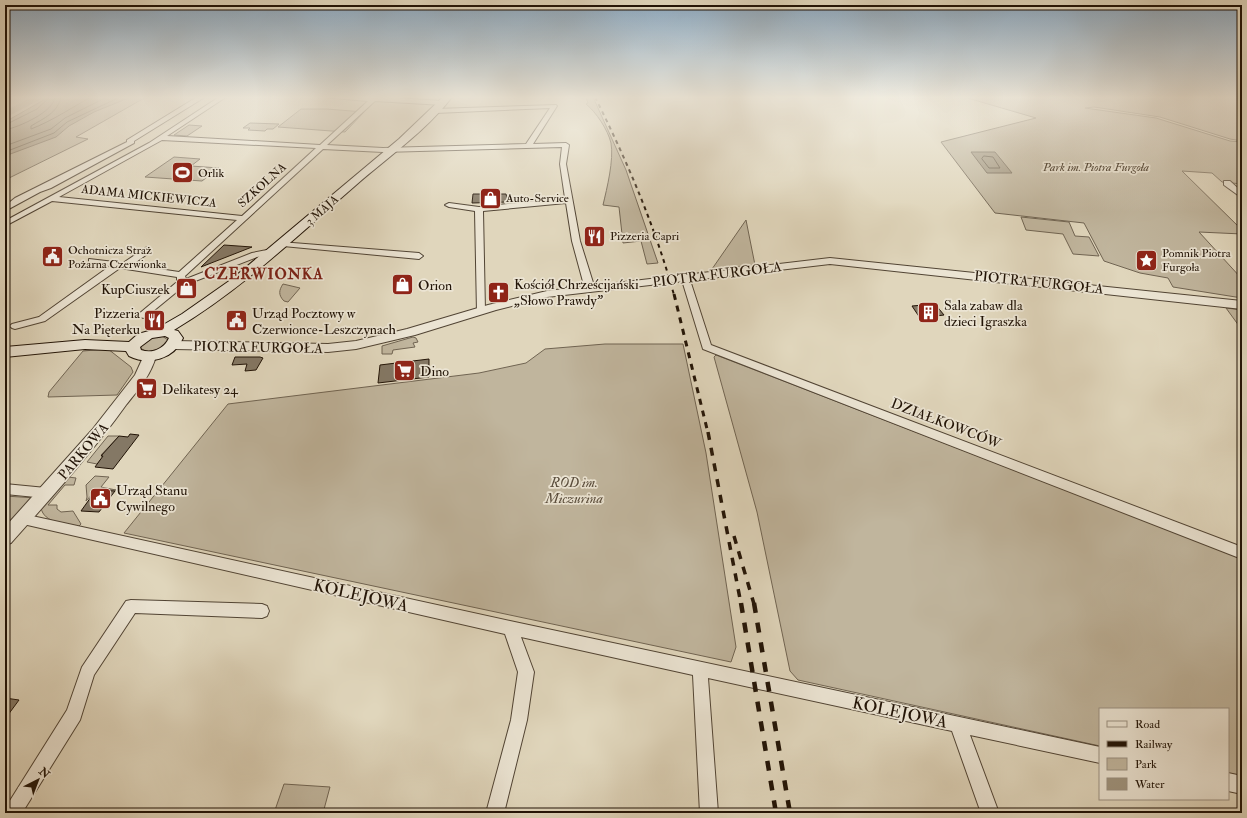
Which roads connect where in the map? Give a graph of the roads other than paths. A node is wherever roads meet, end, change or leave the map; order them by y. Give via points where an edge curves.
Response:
1 (141, 135) edge
2 (165, 135) edge
3 (335, 135) edge
4 (408, 135) edge
5 (535, 135) edge
6 (161, 138) junction
7 (116, 141) dead end
8 (130, 142) junction
9 (151, 144) junction
10 (528, 146) junction
11 (322, 147) junction
12 (392, 150) junction
13 (99, 160) junction
14 (119, 162) junction
15 (63, 179) junction
16 (83, 182) junction
17 (1227, 183) dead end
18 (1242, 196) edge
19 (52, 199) junction
20 (570, 200) junction
21 (18, 202) junction
22 (449, 205) dead end
23 (39, 206) junction
24 (5, 209) edge
25 (479, 209) junction
26 (243, 218) junction
27 (5, 224) edge
28 (283, 244) junction
29 (147, 250) dead end
30 (272, 252) junction
31 (419, 256) dead end
32 (92, 261) dead end
33 (122, 265) junction
34 (685, 278) junction
35 (181, 279) junction
36 (590, 289) junction
37 (1242, 305) edge
38 (480, 311) junction
39 (191, 314) junction
40 (143, 315) dead end
41 (15, 326) dead end
42 (160, 332) junction
43 (145, 337) junction
44 (174, 340) junction
45 (71, 346) junction
46 (133, 347) junction
47 (5, 352) edge
48 (150, 356) junction
49 (5, 488) edge
50 (46, 493) junction
51 (23, 519) junction
52 (5, 538) edge
53 (1242, 553) edge
54 (262, 611) dead end
55 (510, 628) junction
56 (700, 668) junction
57 (958, 725) junction
58 (1099, 755) edge
59 (1229, 782) edge
60 (1242, 786) edge
61 (12, 813) edge
62 (495, 813) edge
63 (709, 813) edge
64 (990, 813) edge

1 - 8 street
2 - 6 street
3 - 11 street, SZKOLNA
4 - 12 main road, 3 MAJA
5 - 10 street
6 - 9 street
6 - 11 street
7 - 8 street
8 - 9 street
8 - 13 street
9 - 14 street
10 - 12 street
10 - 20 street via 566,145 563,164
11 - 12 street
11 - 26 street, SZKOLNA
12 - 28 main road, 3 MAJA
13 - 14 street
13 - 15 street
14 - 16 street
15 - 16 street
15 - 21 street via 37,190
16 - 19 street
17 - 18 street
19 - 23 street
19 - 26 street, ADAMA MICKIEWICZA
20 - 25 street
20 - 36 street via 576,241
21 - 23 street
21 - 24 street
22 - 25 street
23 - 27 street
25 - 38 street
26 - 35 street, SZKOLNA
28 - 30 main road, 3 MAJA
28 - 31 street
29 - 33 street
30 - 35 street via 255,255 206,275
30 - 39 main road, 3 MAJA via 242,278
32 - 33 street
33 - 35 street
33 - 41 street via 42,319
34 - 36 street, PIOTRA FURGOŁA
34 - 37 street, PIOTRA FURGOŁA via 810,262 844,261
34 - 53 street, DZIAŁKOWCÓW via 707,347
35 - 40 street, SZKOLNA
36 - 38 street, PIOTRA FURGOŁA via 521,298
38 - 44 street, PIOTRA FURGOŁA via 381,342 348,347
39 - 42 main road, 3 MAJA
39 - 44 main road, 3 MAJA
42 - 43 main road, 3 MAJA
42 - 44 main road via 168,332
43 - 45 main road via 113,338
43 - 46 main road
44 - 48 main road via 164,352
45 - 46 main road
45 - 47 main road
46 - 48 main road via 132,351 136,355
48 - 50 street, PARKOWA via 145,369 102,430
49 - 50 street
50 - 51 street, PARKOWA
51 - 52 street, PARKOWA
51 - 55 street, KOLEJOWA
54 - 61 street via 132,606 87,672 74,714
55 - 56 street, KOLEJOWA
55 - 62 street via 526,672 519,720
56 - 57 street, KOLEJOWA
56 - 63 street
57 - 58 street, KOLEJOWA
57 - 64 street
59 - 60 street

